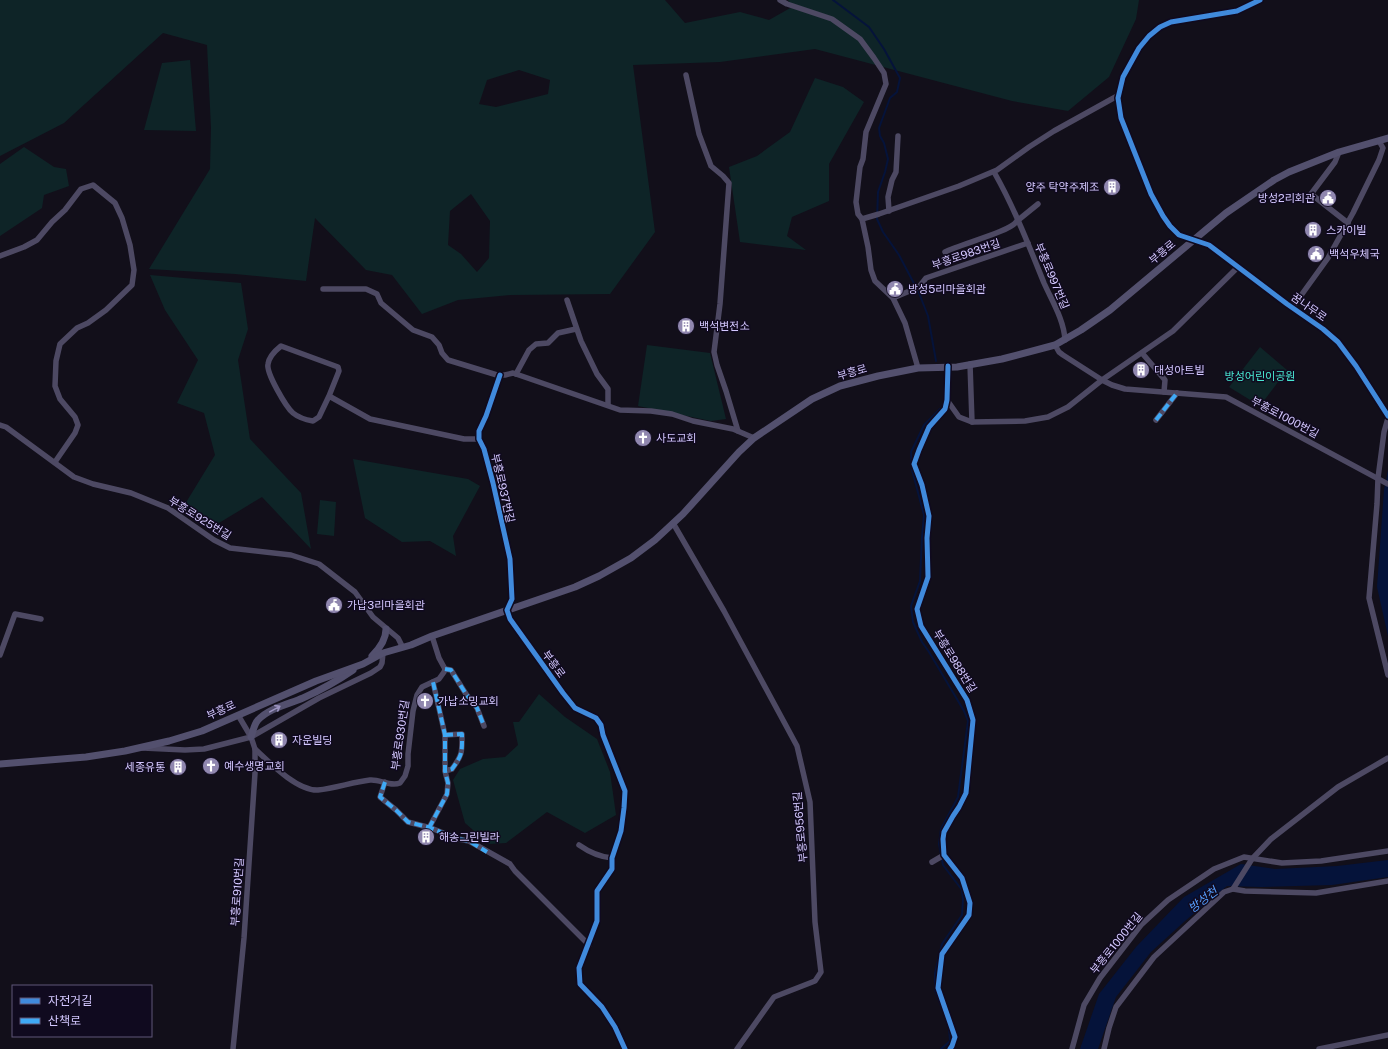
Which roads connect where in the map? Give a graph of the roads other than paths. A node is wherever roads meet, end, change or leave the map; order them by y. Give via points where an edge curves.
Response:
1 (780, 0) edge
2 (1260, 0) edge
3 (686, 75) dead end
4 (1119, 95) junction
5 (898, 136) dead end
6 (1388, 138) edge
7 (1379, 141) junction
8 (1339, 152) junction
9 (994, 172) junction
10 (1038, 204) dead end
11 (889, 211) junction
12 (862, 219) junction
13 (1018, 221) junction
14 (1348, 223) junction
15 (1194, 240) junction
16 (1028, 244) junction
17 (945, 252) dead end
18 (0, 256) edge
19 (1238, 267) junction
20 (323, 289) dead end
21 (894, 298) junction
22 (567, 300) dead end
23 (1292, 308) junction
24 (576, 329) junction
25 (1065, 340) junction
26 (1055, 345) junction
27 (1142, 353) junction
28 (970, 364) junction
29 (948, 366) junction
30 (918, 368) junction
31 (516, 374) junction
32 (500, 375) junction
33 (1102, 380) junction
34 (1164, 392) junction
35 (1177, 393) junction
36 (329, 396) junction
37 (947, 400) junction
38 (608, 406) junction
39 (1388, 417) edge
40 (1156, 420) dead end
41 (972, 422) junction
42 (0, 425) edge
43 (738, 431) junction
44 (754, 438) junction
45 (479, 439) junction
46 (55, 462) junction
47 (1383, 481) edge
48 (673, 523) junction
49 (507, 610) junction
50 (41, 619) dead end
51 (386, 629) junction
52 (432, 636) junction
53 (402, 646) junction
54 (382, 653) junction
55 (0, 655) edge
56 (366, 661) junction
57 (445, 670) junction
58 (1388, 675) edge
59 (433, 682) junction
60 (238, 715) junction
61 (484, 726) dead end
62 (445, 735) junction
63 (251, 737) junction
64 (137, 748) junction
65 (255, 748) junction
66 (1388, 758) edge
67 (0, 764) edge
68 (445, 771) junction
69 (385, 782) junction
70 (429, 828) junction
71 (579, 845) dead end
72 (1388, 852) edge
73 (944, 855) junction
74 (612, 858) junction
75 (1252, 859) junction
76 (932, 862) dead end
77 (1388, 881) edge
78 (1233, 889) junction
79 (589, 945) junction
80 (1388, 1035) edge
81 (233, 1049) edge
82 (625, 1049) edge
83 (737, 1049) edge
84 (950, 1049) edge
85 (1072, 1049) edge
86 (1104, 1049) edge
87 (1319, 1049) edge

1 - 12 street via 832,19 860,39 884,73 886,84 866,132 860,167 856,202 858,214
2 - 4 street, 꿈나무로 via 1237,11 1171,22 1160,27 1139,48 1123,77
3 - 43 street via 699,134 711,166 729,183 714,352
4 - 9 street via 1054,131
4 - 15 street, 꿈나무로 via 1121,118 1158,208 1179,235
5 - 11 street via 896,172 888,197
6 - 7 main road, 부흥로
7 - 8 main road, 부흥로
7 - 14 street via 1383,148 1379,160
8 - 14 street via 1335,162 1311,194
8 - 15 main road, 부흥로 via 1274,180
9 - 11 street
9 - 13 street, 부흥로997번길
10 - 13 street
11 - 12 street
12 - 21 street via 870,268 875,282
13 - 16 street, 부흥로997번길
13 - 17 street via 996,233
14 - 23 street via 1328,258
15 - 19 street, 꿈나무로 via 1210,244
15 - 25 main road, 부흥로 via 1121,302
16 - 21 street, 부흥로983번길 via 926,278 919,287
16 - 25 street, 부흥로997번길 via 1064,330
18 - 46 street via 37,240 81,189 93,185 115,203 130,245 134,270 132,285 106,310 77,328 60,344 55,386 60,399 75,417 78,425
19 - 23 street, 꿈나무로
19 - 27 street via 1175,329
20 - 32 street via 366,289 377,294 381,303 413,330 432,337 448,360
21 - 30 street
22 - 24 street
23 - 39 street, 꿈나무로 via 1338,342
24 - 31 street via 558,333 548,343 536,344 529,350
24 - 38 street via 597,374 608,389
25 - 26 main road, 부흥로
26 - 28 main road, 부흥로 via 1002,359
26 - 33 street, 부흥로1000번길 via 1059,352
27 - 33 street
27 - 34 street via 1165,380
28 - 29 main road, 부흥로
28 - 41 street
29 - 30 main road, 부흥로
29 - 37 street, 부흥로988번길
30 - 44 main road, 부흥로 via 853,382 830,390 812,399
31 - 32 street
31 - 38 street
32 - 45 street via 479,431
33 - 34 street, 부흥로1000번길 via 1125,389
33 - 41 street via 1068,407 1048,417 1025,422
34 - 35 street, 부흥로1000번길
35 - 40 street
35 - 47 street, 부흥로1000번길 via 1226,397
36 - 36 street via 339,371 338,367 281,346 276,350 268,364 269,370 282,399 293,413 313,421 319,417
36 - 45 street via 370,419 464,439
37 - 41 street via 959,417
37 - 73 street, 부흥로988번길 via 946,409 929,427 914,464 929,516 928,577 917,609 921,626 968,700 973,720 966,793 944,832
38 - 43 street via 620,410 672,414
39 - 47 street via 1384,432
42 - 46 street, 부흥로925번길
43 - 44 street
44 - 48 main road, 부흥로
45 - 49 street, 부흥로937번길 via 493,483 510,558 512,599
46 - 51 street, 부흥로925번길 via 74,477 131,493 168,508 230,548 291,555 319,564 354,592
47 - 58 street via 1377,504 1369,598
48 - 49 main road, 부흥로 via 632,558 599,576 576,587
48 - 83 street, 부흥로956번길 via 724,610 797,746 810,802 815,922 821,972 814,981 774,997
49 - 52 main road, 부흥로
49 - 74 street, 부흥로 via 510,619 563,693 576,708 596,718 601,725 625,792 621,831
50 - 55 street via 15,614
51 - 53 street, 부흥로925번길 via 398,638
51 - 56 main road via 383,643
52 - 53 main road, 부흥로
52 - 57 street
53 - 54 main road, 부흥로
54 - 56 main road, 부흥로
54 - 63 street via 380,667 371,673 319,698
56 - 60 main road, 부흥로
63 -> 56 main road via 258,720 265,715 284,704 330,685
57 - 59 street, 부흥로930번길
57 - 61 street via 451,670 477,708
59 - 62 street
59 - 69 street, 부흥로930번길 via 419,690 415,700 405,776 397,784
60 - 63 street, 부흥로910번길
60 - 64 main road, 부흥로 via 202,731
62 - 68 street
62 - 68 street via 462,734 461,758 452,769
63 - 64 street via 204,749
63 - 65 street, 부흥로910번길
64 - 67 main road, 부흥로 via 86,757
65 - 69 street, 부흥로930번길 via 294,781 311,789 318,790 370,780
65 - 81 street, 부흥로910번길 via 256,773 244,938
66 - 75 street via 1338,787 1271,839
68 - 70 street via 447,794
69 - 70 street, 부흥로930번길 via 380,797 408,822
70 - 79 street, 부흥로930번길 via 469,841 510,864
71 - 74 street
72 - 75 street, 부흥로1000번길 via 1321,861 1282,863
73 - 76 street
73 - 84 street via 962,878 970,903 969,914 942,954 938,988 955,1037
74 - 79 street via 612,869 597,891 597,921
75 - 78 street
75 - 85 street, 부흥로1000번길 via 1244,857 1214,869 1168,900 1141,925 1100,978 1084,1005
77 - 78 street via 1316,893
78 - 86 street via 1224,892 1154,957 1116,1008
79 - 82 street via 579,968 580,984 602,1007
80 - 87 street

